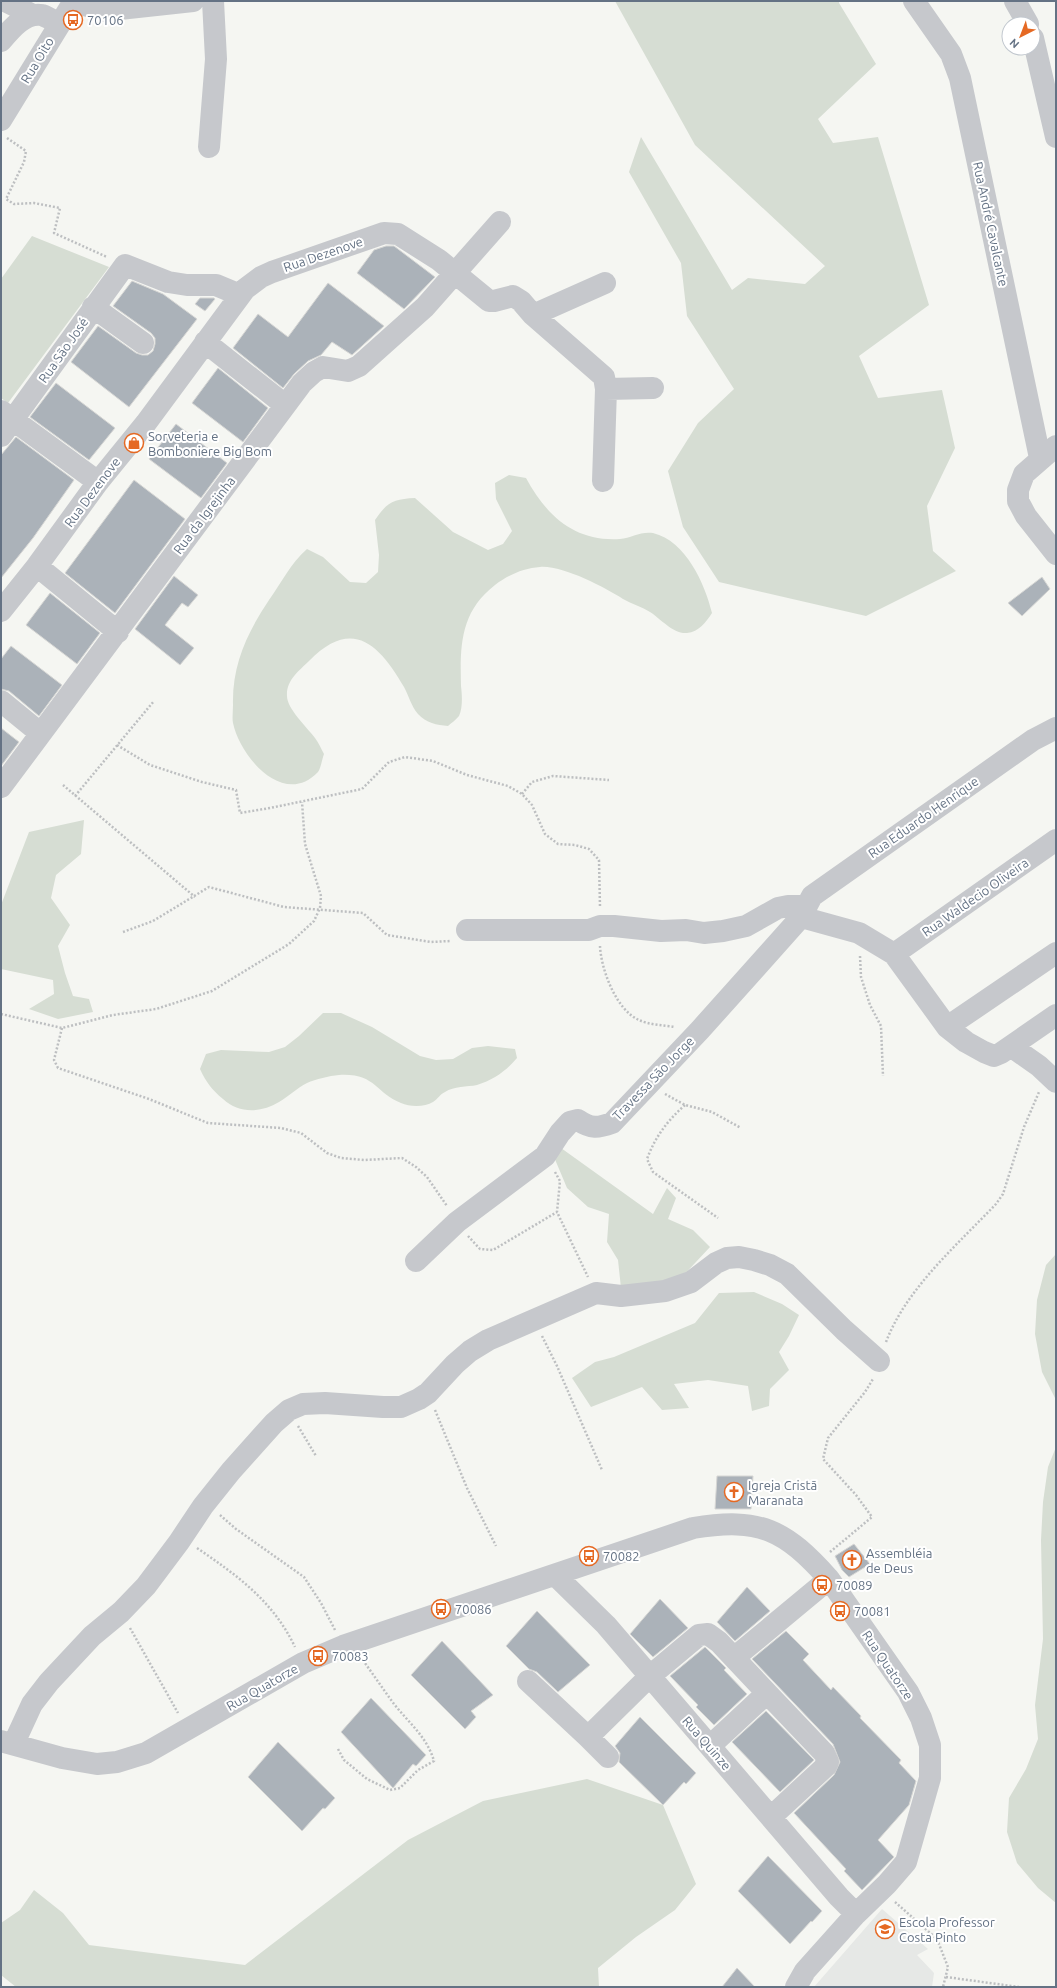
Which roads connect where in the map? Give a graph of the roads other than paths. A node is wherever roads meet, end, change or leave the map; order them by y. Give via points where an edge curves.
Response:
1 (6, 1) edge
2 (74, 1) edge
3 (194, 1) edge
4 (213, 1) edge
5 (914, 1) edge
6 (1015, 1) edge
7 (33, 15) junction
8 (1023, 16) edge
9 (59, 24) junction
10 (1, 41) edge
11 (1037, 56) edge
12 (1, 120) edge
13 (1056, 137) edge
14 (210, 147) dead end
15 (500, 222) dead end
16 (456, 273) junction
17 (605, 283) dead end
18 (240, 295) junction
19 (94, 307) junction
20 (533, 315) junction
21 (205, 342) junction
22 (143, 343) dead end
23 (653, 388) dead end
24 (606, 389) junction
25 (285, 405) junction
26 (5, 422) edge
27 (1048, 452) edge
28 (603, 480) dead end
29 (98, 482) junction
30 (1056, 554) edge
31 (37, 566) junction
32 (5, 598) edge
33 (118, 632) junction
34 (1, 701) edge
35 (1056, 728) edge
36 (40, 734) junction
37 (1, 787) edge
38 (1056, 840) edge
39 (803, 911) junction
40 (467, 930) road end
41 (1056, 953) edge
42 (894, 954) junction
43 (1056, 1015) edge
44 (947, 1027) junction
45 (1012, 1047) junction
46 (1056, 1082) edge
47 (416, 1261) dead end
48 (879, 1361) road end
49 (555, 1575) junction
50 (829, 1580) junction
51 (735, 1657) junction
52 (650, 1676) junction
53 (528, 1681) dead end
54 (767, 1693) junction
55 (588, 1737) junction
56 (7, 1742) edge
57 (710, 1746) junction
58 (608, 1757) dead end
59 (771, 1817) junction
60 (856, 1914) junction
61 (796, 1987) edge

1 - 7 street
2 - 3 street via 101,11
2 - 9 street, Rua Oito
4 - 14 street via 216,59
5 - 27 street, Rua André Cavalcante via 951,54 960,78
6 - 8 street
7 - 9 street via 44,16
7 - 10 street via 11,29
9 - 12 street, Rua Oito
11 - 13 street
15 - 16 street, Rua da Igrejinha
16 - 18 street, Rua Dezenove via 398,234 384,233 272,272 252,283
16 - 20 street, Rua Dezenove via 486,299 494,301 513,296
16 - 25 street, Rua da Igrejinha via 424,307 358,366 348,371 322,367 302,383
17 - 20 street
18 - 19 street, Rua São José via 216,285 168,282 125,265
18 - 21 street, Rua Dezenove
19 - 22 street
19 - 26 street, Rua São José
20 - 24 street, Rua Dezenove via 604,377
21 - 25 street
21 - 29 street, Rua Dezenove via 146,423
23 - 24 street
24 - 28 street
25 - 33 street, Rua da Igrejinha
26 - 29 street
27 - 30 street via 1024,474 1018,490 1018,502
29 - 31 street, Rua Dezenove
31 - 32 street, Rua Dezenove
31 - 33 street
33 - 36 street, Rua da Igrejinha
34 - 36 street
35 - 39 street, Rua Eduardo Henrique via 1033,740 812,896
36 - 37 street, Rua da Igrejinha
38 - 42 street, Rua Waldecio Oliveira
39 - 40 street via 788,906 778,908 746,926 704,933 600,926 589,930
39 - 42 street via 859,933
39 - 47 street, Travessa São Jorge via 694,1036 612,1122 598,1128 586,1126 578,1120 570,1122 545,1156 456,1222
41 - 44 street
42 - 44 street
43 - 45 street
44 - 45 street via 966,1042 994,1056
45 - 46 street
48 - 56 street via 787,1274 770,1265 739,1257 727,1258 716,1263 691,1282 665,1291 621,1296 596,1293 533,1320 470,1351 428,1393 401,1406 325,1403 303,1404 289,1410 231,1471 146,1586 121,1612 92,1636 49,1682
49 - 50 street, Rua Quatorze via 693,1528 719,1524 746,1524 773,1532 793,1543 816,1563
49 - 52 street, Rua Quinze via 601,1620
49 - 56 street, Rua Quatorze via 347,1645 303,1663 146,1753 117,1762 97,1764 62,1758
50 - 51 street
50 - 60 street, Rua Quatorze via 908,1692 921,1718 930,1745 930,1778 906,1862
51 - 52 street via 708,1634 699,1635
51 - 54 street
52 - 55 street
52 - 57 street, Rua Quinze
53 - 55 street
54 - 57 street
54 - 59 street via 824,1753 828,1762
55 - 58 street
57 - 59 street, Rua Quinze
59 - 60 street, Rua Quinze
60 - 61 street, Rua Quatorze via 805,1971

